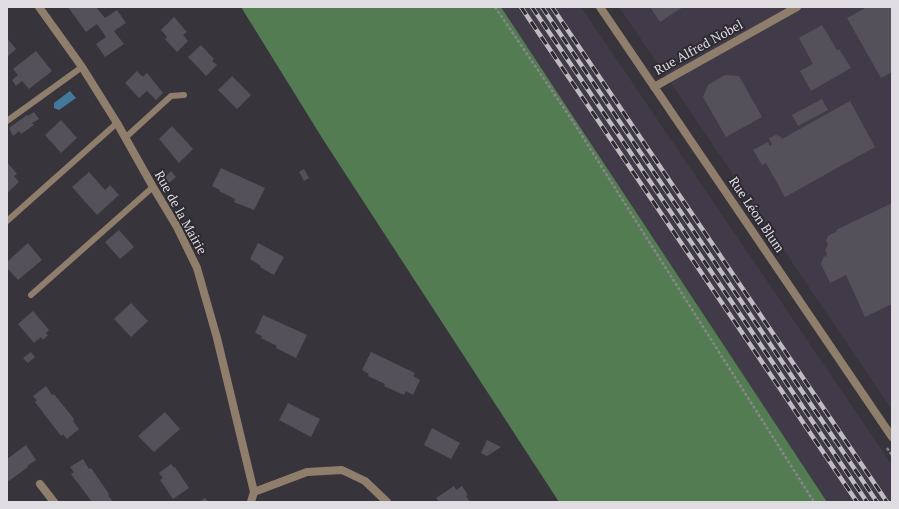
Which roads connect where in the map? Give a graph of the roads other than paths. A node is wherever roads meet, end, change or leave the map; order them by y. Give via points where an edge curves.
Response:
1 (39, 7) edge
2 (600, 7) edge
3 (797, 7) edge
4 (82, 67) junction
5 (654, 87) junction
6 (184, 95) dead end
7 (7, 121) edge
8 (117, 123) junction
9 (125, 138) junction
10 (153, 188) junction
11 (7, 221) edge
12 (32, 295) dead end
13 (892, 437) edge
14 (40, 484) dead end
15 (254, 492) junction
16 (54, 502) edge
17 (251, 502) edge
18 (387, 502) edge

1 - 4 street, Rue de la Mairie
2 - 5 street, Rue Léon Blum
3 - 5 street, Rue Alfred Nobel
4 - 7 lane
4 - 8 street, Rue de la Mairie
5 - 13 street, Rue Léon Blum
6 - 9 lane via 171,96
8 - 9 street, Rue de la Mairie
8 - 11 lane
9 - 10 street, Rue de la Mairie
10 - 12 lane
10 - 15 street, Rue de la Mairie via 178,227 197,268 217,338
14 - 16 street
15 - 17 street
15 - 18 street via 307,472 342,470 366,481

